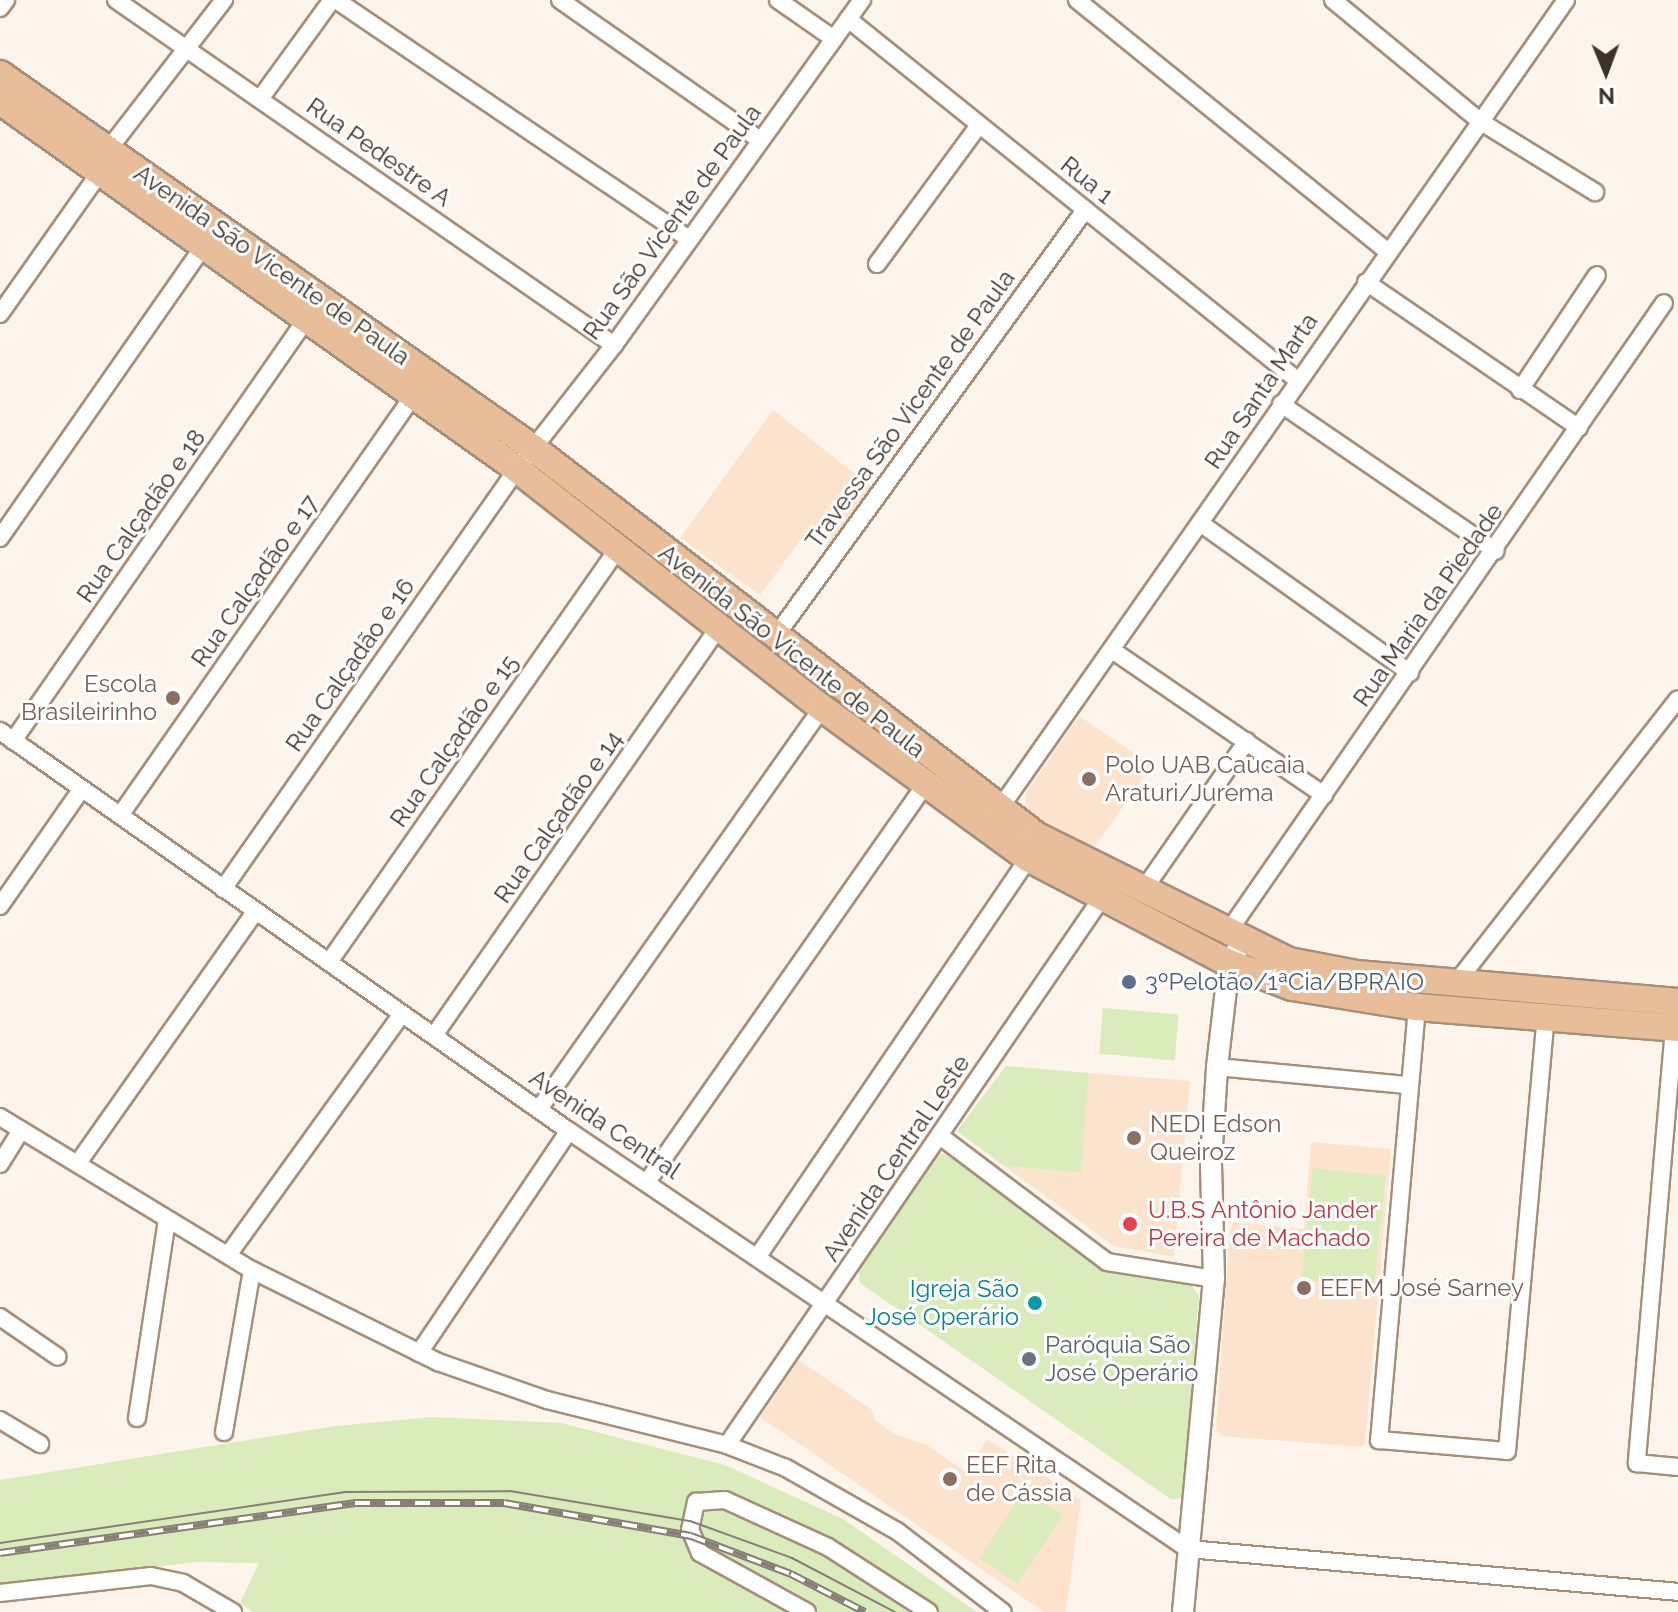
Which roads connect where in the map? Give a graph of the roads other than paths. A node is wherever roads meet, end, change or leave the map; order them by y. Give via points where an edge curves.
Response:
1 (6, 0) edge
2 (116, 0) edge
3 (224, 0) edge
4 (560, 0) edge
5 (778, 0) edge
6 (862, 0) edge
7 (1077, 0) edge
8 (1333, 0) edge
9 (1566, 0) edge
10 (343, 2) edge
11 (0, 8) edge
12 (848, 19) junction
13 (834, 39) junction
14 (185, 49) junction
15 (0, 74) edge
16 (260, 99) junction
17 (0, 101) edge
18 (1481, 122) junction
19 (979, 125) junction
20 (760, 140) junction
21 (104, 161) junction
22 (1595, 192) dead end
23 (1085, 210) junction
24 (689, 239) junction
25 (204, 246) junction
26 (1388, 252) junction
27 (877, 264) dead end
28 (1597, 275) dead end
29 (1366, 282) junction
30 (1664, 303) dead end
31 (0, 314) edge
32 (307, 318) junction
33 (614, 345) junction
34 (1296, 379) junction
35 (420, 385) junction
36 (1520, 390) junction
37 (1281, 404) junction
38 (1579, 428) junction
39 (525, 458) junction
40 (1200, 523) junction
41 (0, 538) edge
42 (619, 547) junction
43 (1496, 551) junction
44 (720, 626) junction
45 (775, 637) junction
46 (1112, 650) junction
47 (1410, 673) junction
48 (1678, 699) edge
49 (822, 708) junction
50 (7, 736) edge
51 (1247, 741) junction
52 (926, 784) junction
53 (81, 790) junction
54 (1324, 795) junction
55 (998, 811) junction
56 (121, 814) junction
57 (1028, 858) junction
58 (223, 889) junction
59 (1144, 889) junction
60 (1103, 896) junction
61 (0, 906) edge
62 (255, 912) junction
63 (1233, 945) junction
64 (329, 962) junction
65 (1456, 983) junction
66 (1417, 1007) junction
67 (402, 1014) junction
68 (1546, 1018) junction
69 (1677, 1019) edge
70 (435, 1034) junction
71 (1217, 1067) junction
72 (1409, 1085) junction
73 (539, 1109) junction
74 (0, 1117) edge
75 (21, 1130) junction
76 (569, 1131) junction
77 (940, 1136) junction
78 (78, 1163) junction
79 (0, 1164) edge
80 (647, 1182) junction
81 (167, 1220) junction
82 (228, 1255) junction
83 (758, 1256) junction
84 (252, 1270) junction
85 (1214, 1279) junction
86 (826, 1303) junction
87 (0, 1317) edge
88 (419, 1353) junction
89 (58, 1357) dead end
90 (137, 1418) dead end
91 (0, 1420) edge
92 (224, 1432) dead end
93 (40, 1444) dead end
94 (727, 1445) junction
95 (1678, 1467) edge
96 (1188, 1549) junction
97 (1678, 1592) edge
98 (0, 1593) edge
99 (233, 1612) edge
100 (807, 1612) edge
101 (929, 1612) edge
102 (1003, 1612) edge
103 (1183, 1612) edge

1 - 11 street
2 - 14 street, Rua Pedestre A
3 - 14 street
4 - 20 street
5 - 13 street
6 - 12 street, Rua São Vicente de Paula
7 - 26 street
8 - 18 street
9 - 18 street, Rua Santa Marta
10 - 16 street
10 - 24 street
12 - 13 street, Rua São Vicente de Paula
12 - 19 street, Rua 1
13 - 20 street, Rua São Vicente de Paula
14 - 16 street, Rua Pedestre A
14 - 21 street
15 - 21 main road, Avenida São Vicente de Paula
16 - 33 street, Rua Pedestre A
17 - 21 main road, Avenida São Vicente de Paula
18 - 22 street
18 - 26 street, Rua Santa Marta
19 - 23 street, Rua 1
19 - 27 street
20 - 24 street, Rua São Vicente de Paula
21 - 25 main road, Avenida São Vicente de Paula
21 - 31 street
21 - 35 main road, Avenida São Vicente de Paula
23 - 34 street, Rua 1
23 - 45 street, Travessa São Vicente de Paula
24 - 33 street, Rua São Vicente de Paula
25 - 32 main road, Avenida São Vicente de Paula
25 - 41 street
26 - 29 street, Rua Santa Marta
28 - 36 street
29 - 34 street, Rua Santa Marta
29 - 36 street
30 - 38 street, Rua Maria da Piedade
32 - 35 main road, Avenida São Vicente de Paula
32 - 50 street, Rua Calçadão e 18
33 - 39 street, Rua São Vicente de Paula
34 - 37 street, Rua Santa Marta
35 - 39 main road, Avenida São Vicente de Paula
35 - 56 street, Rua Calçadão e 17
36 - 38 street
37 - 40 street, Rua Santa Marta
37 - 43 street
38 - 43 street, Rua Maria da Piedade
39 - 42 main road, Avenida São Vicente de Paula
39 - 45 main road, Avenida São Vicente de Paula
39 - 58 street, Rua Calçadão e 16
40 - 46 street, Rua Santa Marta
40 - 47 street
42 - 44 main road, Avenida São Vicente de Paula
42 - 64 street, Rua Calçadão e 15
43 - 47 street, Rua Maria da Piedade
44 - 49 main road, Avenida São Vicente de Paula
44 - 70 street, Rua Calçadão e 14
45 - 55 main road, Avenida São Vicente de Paula
46 - 51 street
46 - 55 street, Rua Santa Marta
47 - 54 street, Rua Maria da Piedade
48 - 65 street
49 - 52 main road, Avenida São Vicente de Paula
49 - 73 street
50 - 53 street, Avenida Central
51 - 54 street
51 - 59 street
52 - 57 main road, Avenida São Vicente de Paula
52 - 80 street
53 - 56 street, Avenida Central
53 - 61 street
54 - 63 street, Rua Maria da Piedade
55 - 59 main road, Avenida São Vicente de Paula
56 - 58 street, Avenida Central
57 - 60 main road, Avenida São Vicente de Paula
57 - 83 street
58 - 62 street, Avenida Central
59 - 63 main road, Avenida São Vicente de Paula
60 - 63 main road, Avenida São Vicente de Paula
60 - 77 street, Avenida Central Leste
62 - 64 street, Avenida Central
62 - 78 street
63 - 65 main road, Avenida São Vicente de Paula via 1323,969
63 - 66 main road, Avenida São Vicente de Paula via 1305,990
63 - 71 street
64 - 67 street, Avenida Central
65 - 69 main road, Avenida São Vicente de Paula
66 - 68 main road, Avenida São Vicente de Paula
66 - 72 street
67 - 70 street, Avenida Central
67 - 82 street
68 - 69 main road, Avenida São Vicente de Paula
68 - 72 street via 1507,1451 1379,1440
69 - 95 street via 1637,1463
70 - 73 street, Avenida Central
71 - 72 street
71 - 85 street via 1211,1161
73 - 76 street, Avenida Central
74 - 75 street
75 - 78 street
75 - 79 street
76 - 80 street, Avenida Central
76 - 88 street
77 - 85 street via 1107,1262
77 - 86 street, Avenida Central Leste
78 - 81 street
80 - 83 street, Avenida Central
81 - 82 street
81 - 90 street
82 - 84 street
83 - 86 street, Avenida Central
84 - 88 street
84 - 92 street
85 - 96 street
86 - 94 street, Avenida Central Leste
86 - 96 street, Avenida Central
87 - 89 street
88 - 94 street via 547,1400
91 - 93 street
94 - 102 street via 786,1468 897,1531
96 - 97 street
96 - 103 street
98 - 99 street via 151,1576 183,1583
100 - 101 street via 700,1553 690,1530 696,1502 725,1500 816,1541 870,1570

